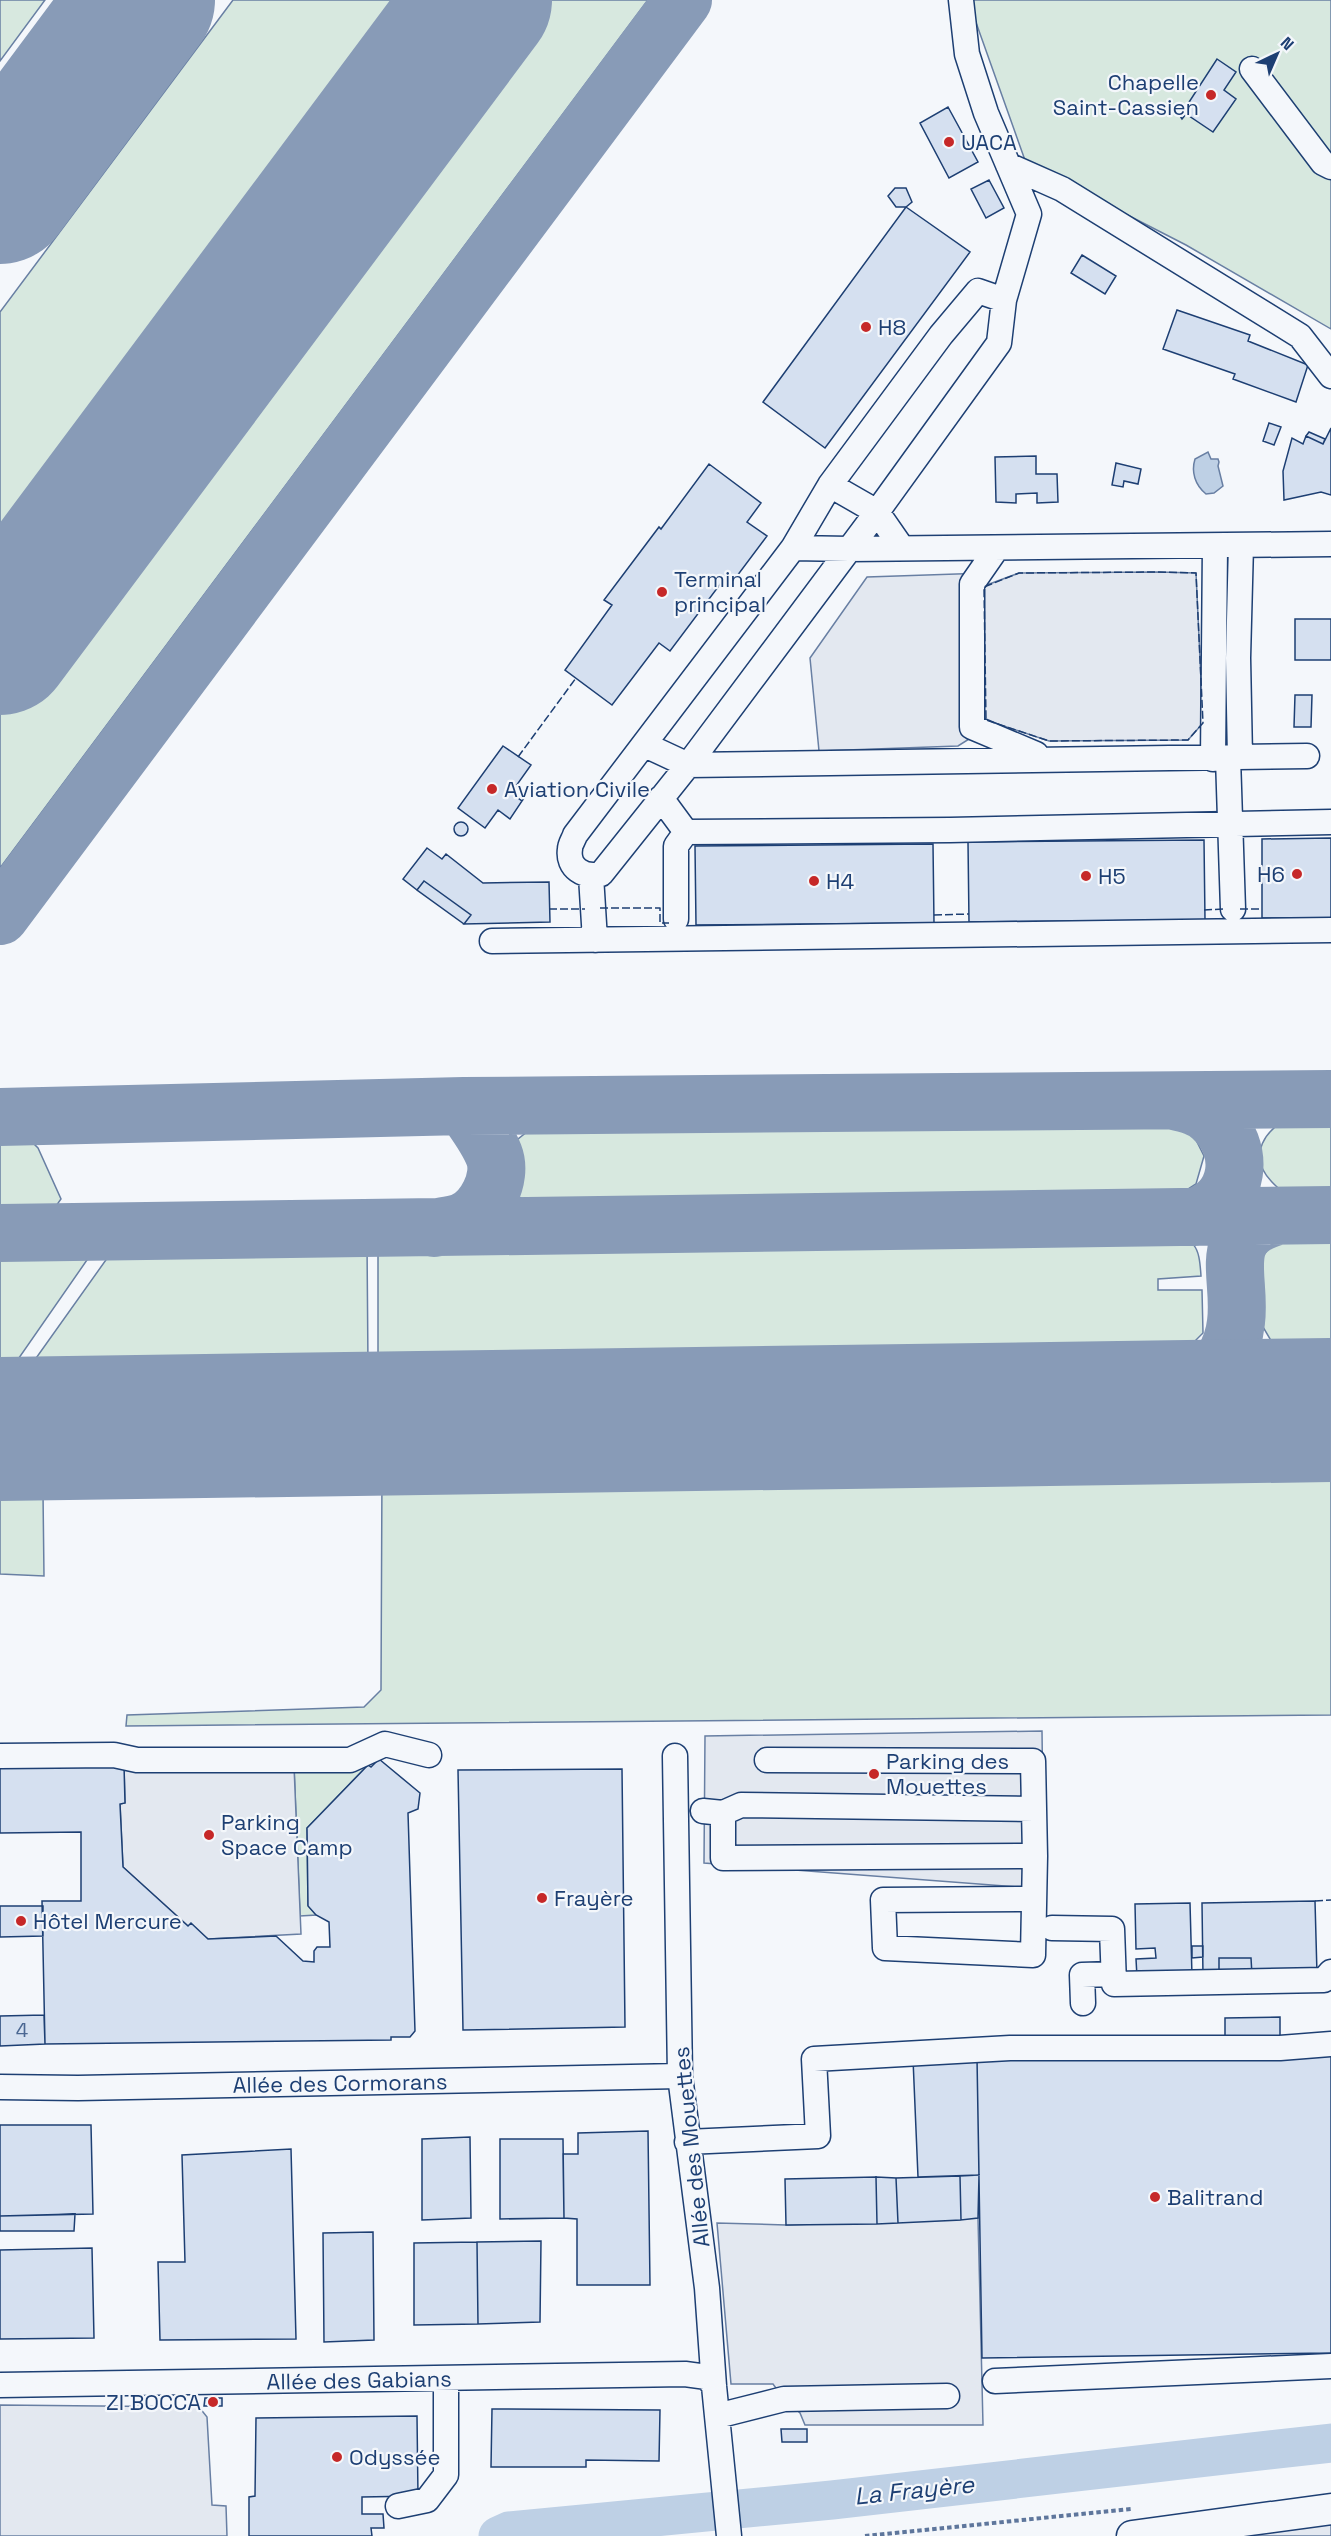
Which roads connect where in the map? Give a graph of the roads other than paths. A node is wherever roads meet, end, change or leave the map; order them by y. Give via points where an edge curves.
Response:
1 (961, 0) edge
2 (1252, 69) dead end
3 (1008, 165) junction
4 (1331, 167) edge
5 (1004, 300) junction
6 (1331, 376) edge
7 (830, 485) junction
8 (877, 512) junction
9 (1331, 544) edge
10 (1241, 545) junction
11 (1215, 546) junction
12 (793, 548) junction
13 (997, 548) junction
14 (849, 549) junction
15 (902, 549) junction
16 (645, 745) junction
17 (1307, 756) dead end
18 (1045, 758) junction
19 (1227, 758) junction
20 (688, 765) junction
21 (662, 798) junction
22 (1331, 822) edge
23 (1229, 823) junction
24 (686, 832) junction
25 (591, 876) junction
26 (1233, 909) dead end
27 (676, 919) dead end
28 (1331, 930) edge
29 (595, 940) junction
30 (492, 941) dead end
31 (429, 1755) dead end
32 (0, 1756) edge
33 (675, 1756) dead end
34 (767, 1760) dead end
35 (1034, 1809) junction
36 (675, 1810) junction
37 (711, 1812) junction
38 (1035, 1856) junction
39 (1034, 1899) junction
40 (1052, 1928) dead end
41 (1331, 1972) edge
42 (1113, 1974) junction
43 (1083, 2003) dead end
44 (1331, 2044) edge
45 (680, 2076) junction
46 (0, 2087) edge
47 (687, 2142) junction
48 (1331, 2366) edge
49 (446, 2378) junction
50 (995, 2382) dead end
51 (0, 2385) edge
52 (714, 2386) junction
53 (947, 2396) dead end
54 (717, 2416) junction
55 (398, 2506) dead end
56 (1331, 2509) edge
57 (1133, 2522) edge
58 (729, 2535) edge

1 - 3 street via 967,54
2 - 4 street via 1323,163
3 - 5 street via 1029,214
3 - 6 street via 1062,189 1300,336
5 - 7 street via 978,291
5 - 8 street via 999,343
7 - 8 street
7 - 12 street
8 - 14 street
8 - 15 street
9 - 10 street
10 - 11 street
10 - 19 street via 1238,658
11 - 13 street
11 - 19 street
12 - 14 street
12 - 16 street
13 - 15 street
13 - 18 street via 972,584 972,727
14 - 15 street
14 - 20 street
16 - 20 street
16 - 25 street via 575,835 569,849 579,873
17 - 19 street
18 - 19 street
18 - 20 street
19 - 23 street
20 - 21 street
21 - 24 street
21 - 25 street via 601,874
22 - 23 street
23 - 24 street
23 - 26 street
24 - 27 street via 676,846
25 - 29 street
28 - 29 street
29 - 30 street
31 - 32 street via 385,1744 350,1760
33 - 36 street, Allée des Mouettes
34 - 35 street via 1033,1761
35 - 37 street via 741,1805
35 - 38 street
36 - 37 street
36 - 45 street, Allée des Mouettes
37 - 38 street via 723,1858
38 - 39 street
39 - 39 street via 1033,1955 885,1948 883,1899
40 - 42 street via 1112,1929
41 - 42 street via 1324,1980 1114,1984
42 - 43 street via 1082,1975
44 - 47 street via 1280,2048 1010,2048 814,2059 818,2136
45 - 46 street, Allée des Cormorans
45 - 47 street, Allée des Mouettes
47 - 52 street, Allée des Mouettes via 707,2288
48 - 50 street
49 - 51 street, Allée des Gabians
49 - 52 street, Allée des Gabians via 696,2374 707,2377
49 - 55 street via 446,2475 427,2500
52 - 54 street, Allée des Mouettes
53 - 54 street via 784,2399
54 - 58 street, Allée des Mouettes
56 - 57 main road

